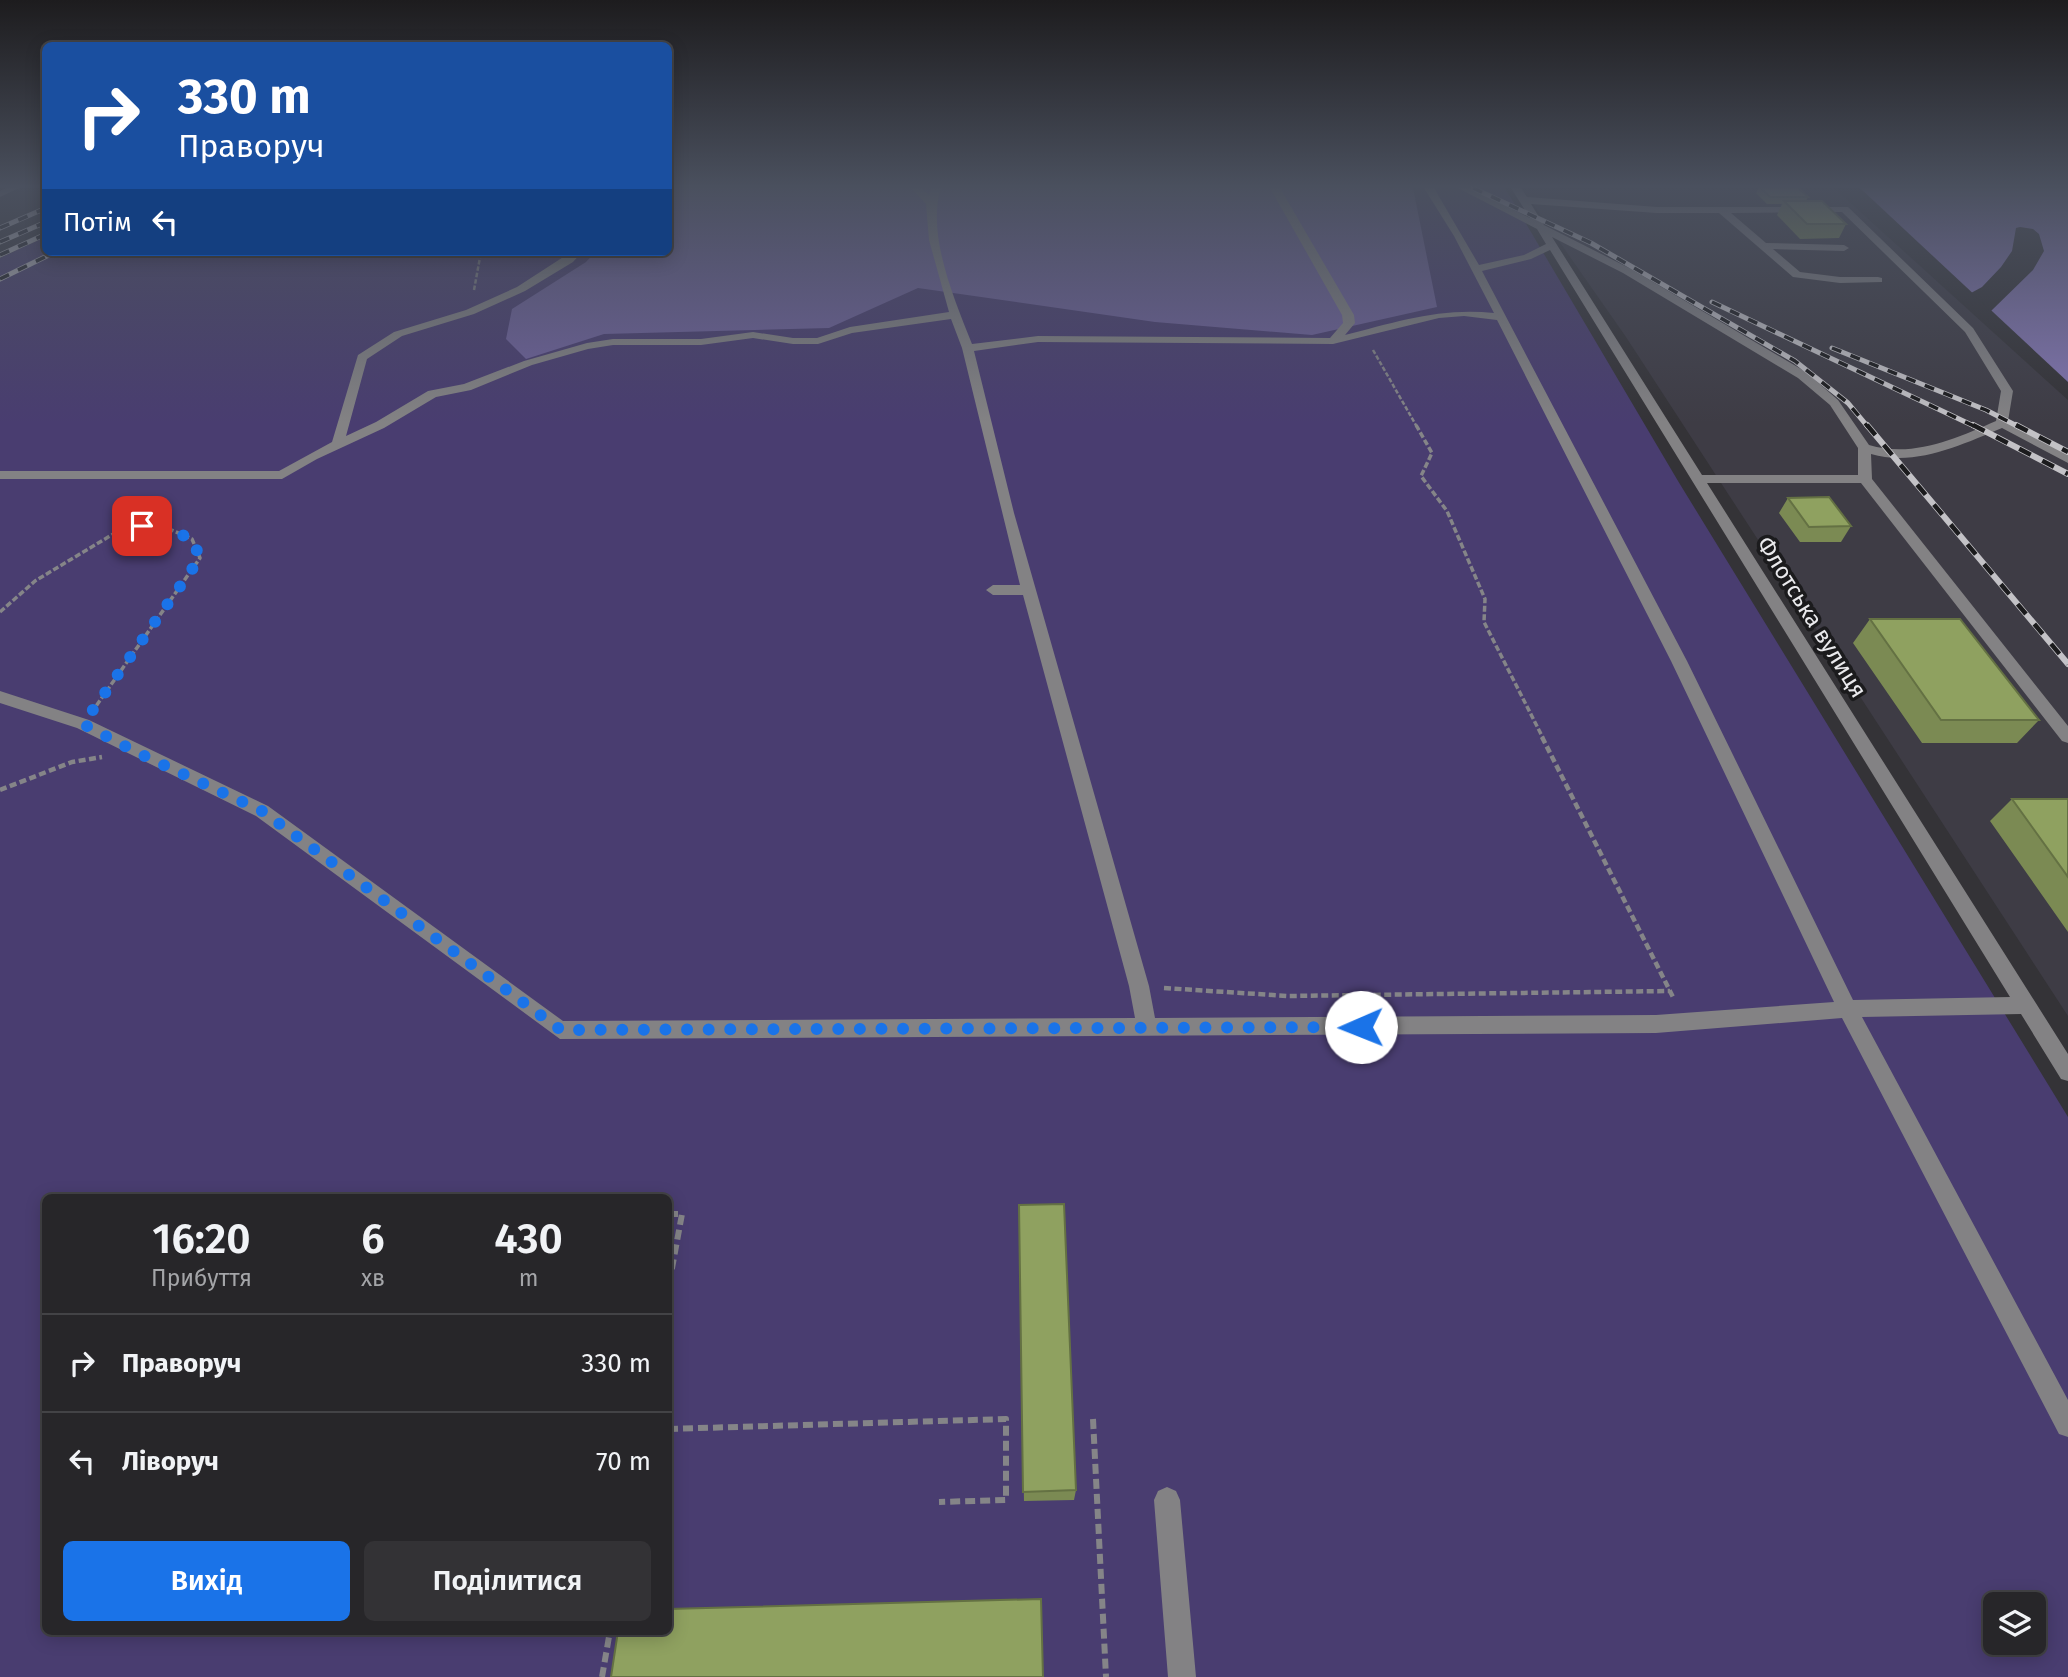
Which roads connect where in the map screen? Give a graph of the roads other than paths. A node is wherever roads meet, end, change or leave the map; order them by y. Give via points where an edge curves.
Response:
1 (559, 266) edge
2 (941, 266) edge
3 (1320, 266) edge
4 (1474, 266) edge
5 (1488, 266) edge
6 (1564, 266) edge
7 (1614, 266) edge
8 (1787, 266) edge
9 (1904, 266) edge
10 (1476, 269) junction
11 (1878, 281) dead end
12 (953, 315) junction
13 (1502, 317) junction
14 (1333, 341) junction
15 (968, 348) junction
16 (2002, 423) junction
17 (338, 443) junction
18 (1864, 448) junction
19 (2068, 459) edge
20 (0, 475) edge
21 (1699, 479) junction
22 (1865, 479) junction
23 (993, 590) dead end
24 (1030, 590) junction
25 (0, 696) edge
26 (2068, 737) edge
27 (2026, 1005) junction
28 (1847, 1009) junction
29 (1147, 1028) junction
30 (2068, 1072) edge
31 (2068, 1424) edge
32 (1167, 1500) dead end
33 (1182, 1677) edge

1 - 17 street via 470,312 397,334 362,357
2 - 12 street
3 - 14 street via 1348,315 1349,323
4 - 10 street
5 - 10 street
6 - 21 street, Флотська вулиця
7 - 18 street via 1802,375 1834,403
8 - 11 street via 1797,275
9 - 16 street via 1969,330 2007,391
10 - 13 street
12 - 15 street
12 - 17 street via 850,330 818,341 753,335 701,342 587,346 467,387 432,394
13 - 14 street via 1439,315
13 - 28 street via 1690,684
14 - 15 street via 1038,339
15 - 24 street
16 - 18 street via 1931,449 1891,455
16 - 19 street
17 - 20 street via 282,475
18 - 22 street
21 - 22 street
21 - 27 street, Флотська вулиця
22 - 26 street
23 - 24 street
24 - 29 street
25 - 29 street via 83,724 262,811 561,1030
27 - 28 street
27 - 30 street, Флотська вулиця
28 - 29 street via 1686,1022
28 - 31 street
32 - 33 street

